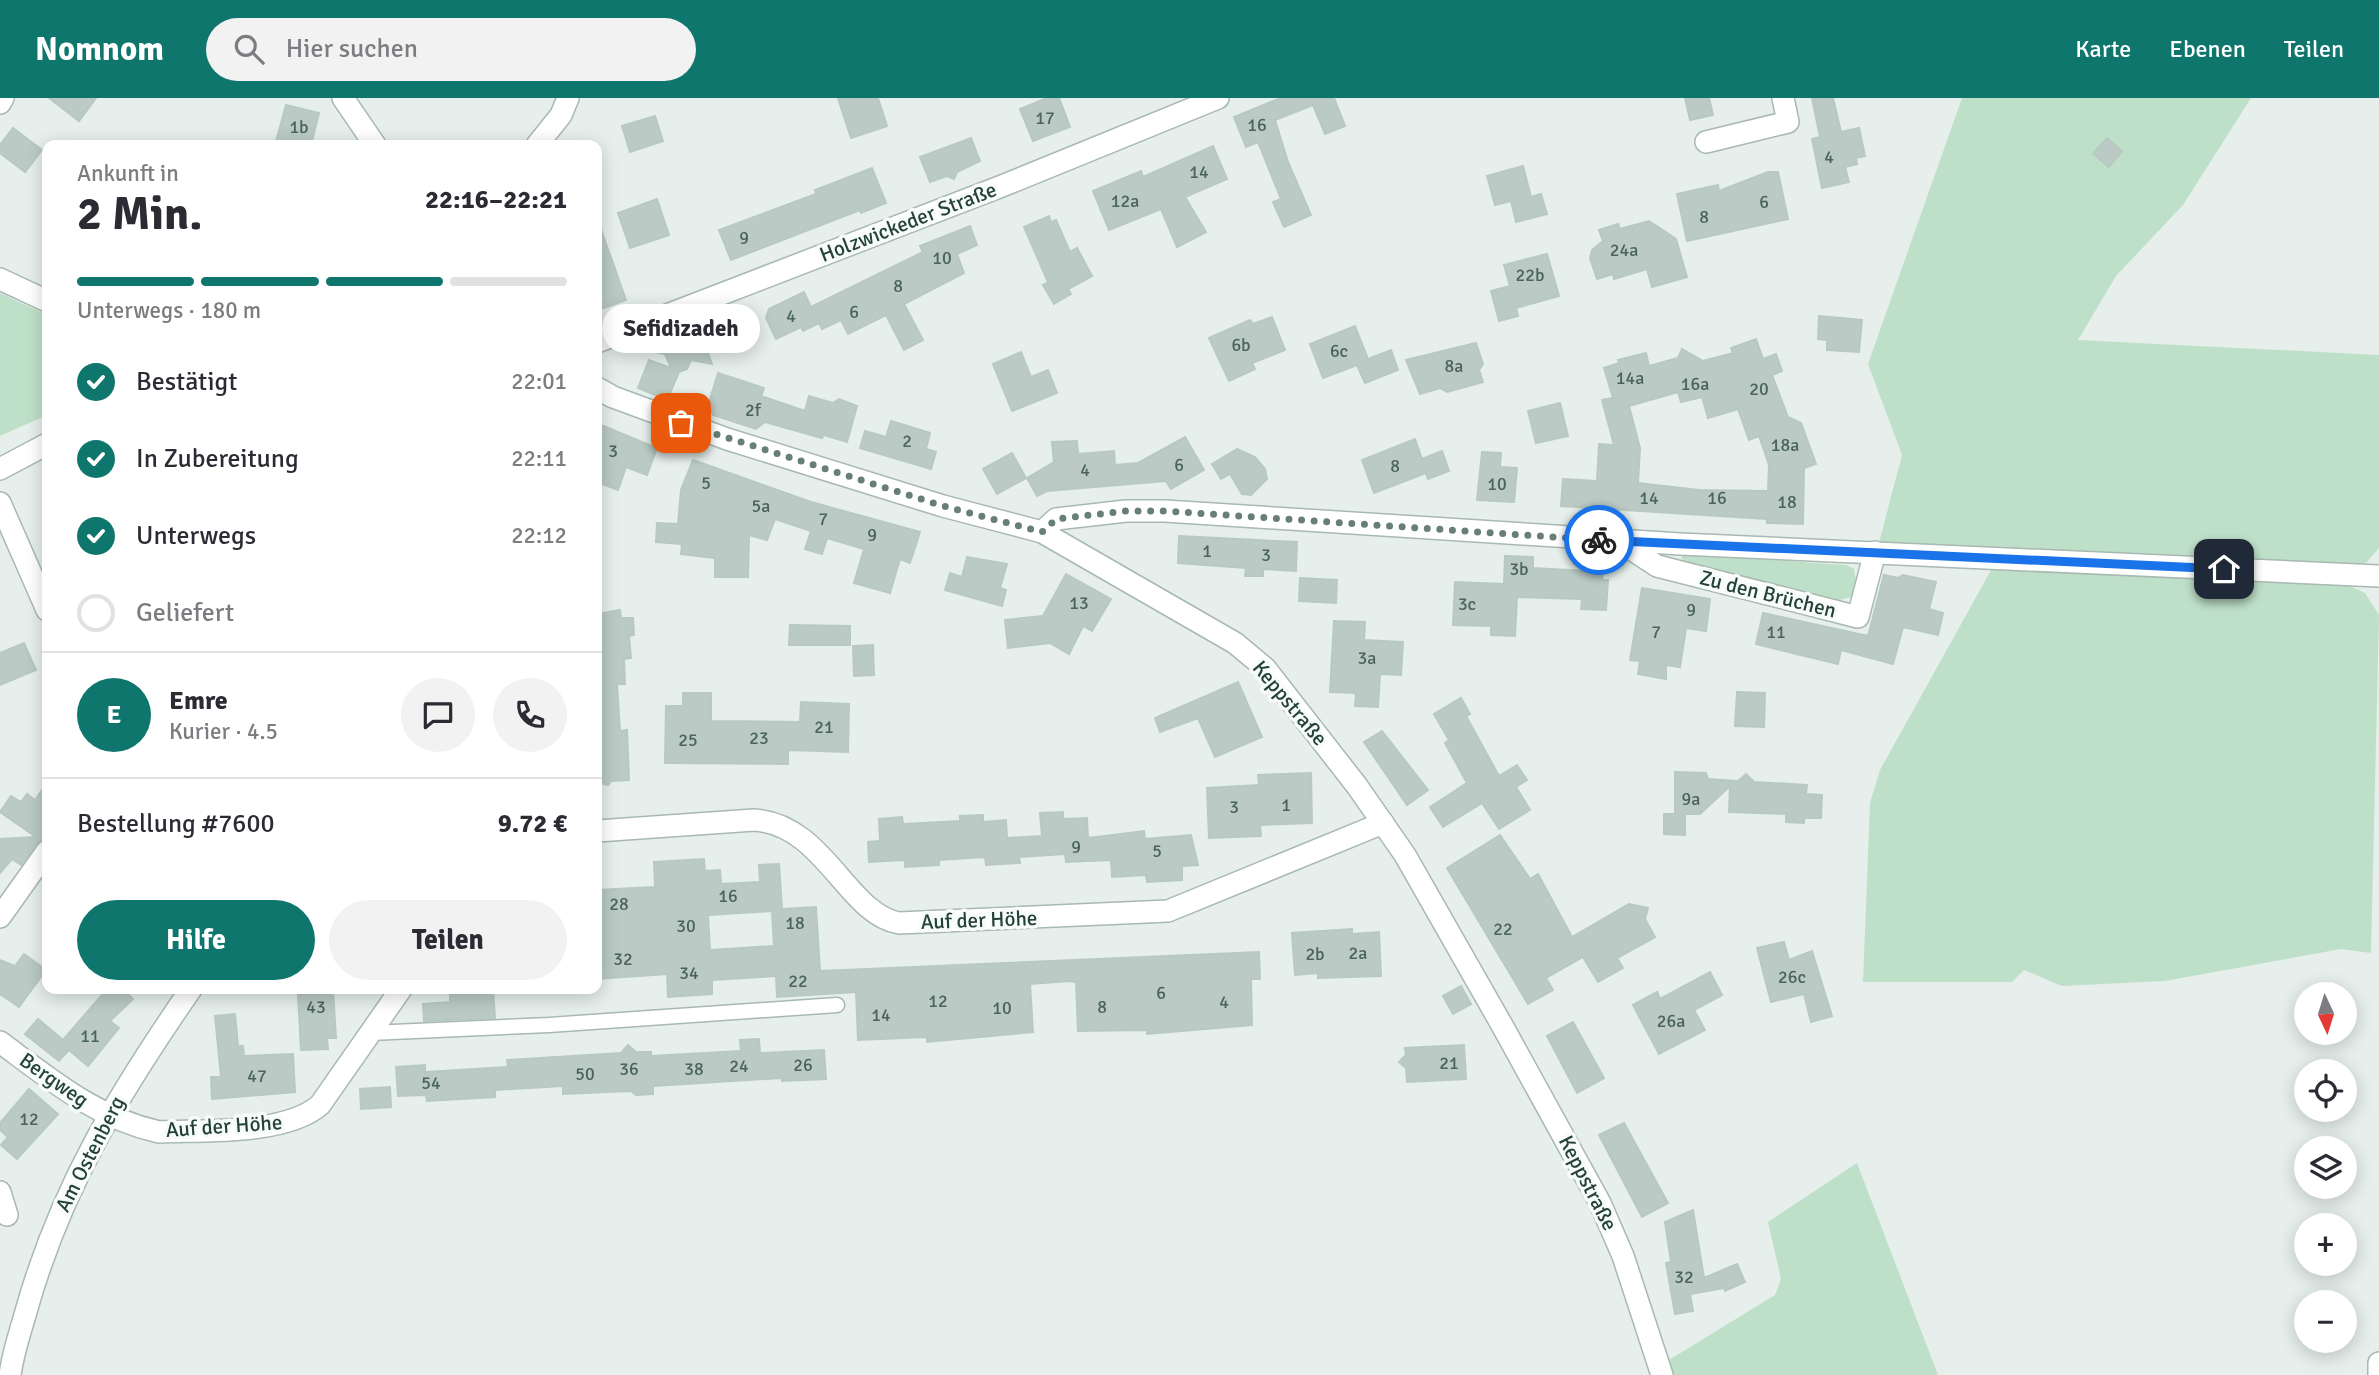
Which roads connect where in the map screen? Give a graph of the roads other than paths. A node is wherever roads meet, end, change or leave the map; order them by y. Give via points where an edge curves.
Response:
1 (3, 98) edge
2 (343, 98) edge
3 (568, 98) edge
4 (1218, 98) edge
5 (1783, 98) edge
6 (0, 103) edge
7 (372, 140) edge
8 (541, 140) edge
9 (1706, 142) dead end
10 (0, 279) edge
11 (42, 299) edge
12 (602, 340) edge
13 (602, 391) edge
14 (42, 447) edge
15 (0, 470) edge
16 (0, 503) edge
17 (1042, 532) junction
18 (1618, 541) junction
19 (1875, 552) junction
20 (2379, 576) edge
21 (42, 599) edge
22 (1383, 823) junction
23 (602, 831) edge
24 (42, 857) edge
25 (0, 917) edge
26 (188, 994) edge
27 (397, 994) edge
28 (837, 1005) dead end
29 (370, 1033) junction
30 (0, 1042) edge
31 (110, 1117) junction
32 (0, 1192) edge
33 (7, 1215) dead end
34 (2379, 1363) edge
35 (10, 1375) edge
36 (1662, 1375) edge
37 (2379, 1375) edge

1 - 6 street
2 - 7 street
3 - 8 street
4 - 12 street, Holzwickeder Straße
5 - 9 street via 1788,122
10 - 11 street
13 - 17 street, Keppstraße via 727,439
14 - 15 street
16 - 21 street
17 - 18 street, Zu den Brüchen via 1056,519 1165,511
17 - 22 street, Keppstraße via 1235,643 1265,668
18 - 19 street, Zu den Brüchen
18 - 19 street, Zu den Brüchen via 1657,566 1858,617
19 - 20 street, Zu den Brüchen
22 - 23 street, Auf der Höhe via 1168,911 900,923 880,916 801,837 779,824 754,820
22 - 36 street, Keppstraße via 1600,1203 1623,1256
24 - 25 street
26 - 31 street, Am Ostenberg via 124,1087
27 - 29 street, Auf der Höhe
28 - 29 lane
29 - 31 street, Auf der Höhe via 320,1105 296,1120 159,1132
30 - 31 street, Bergweg
31 - 35 street, Am Ostenberg via 65,1198 36,1276
32 - 33 street
34 - 37 street

